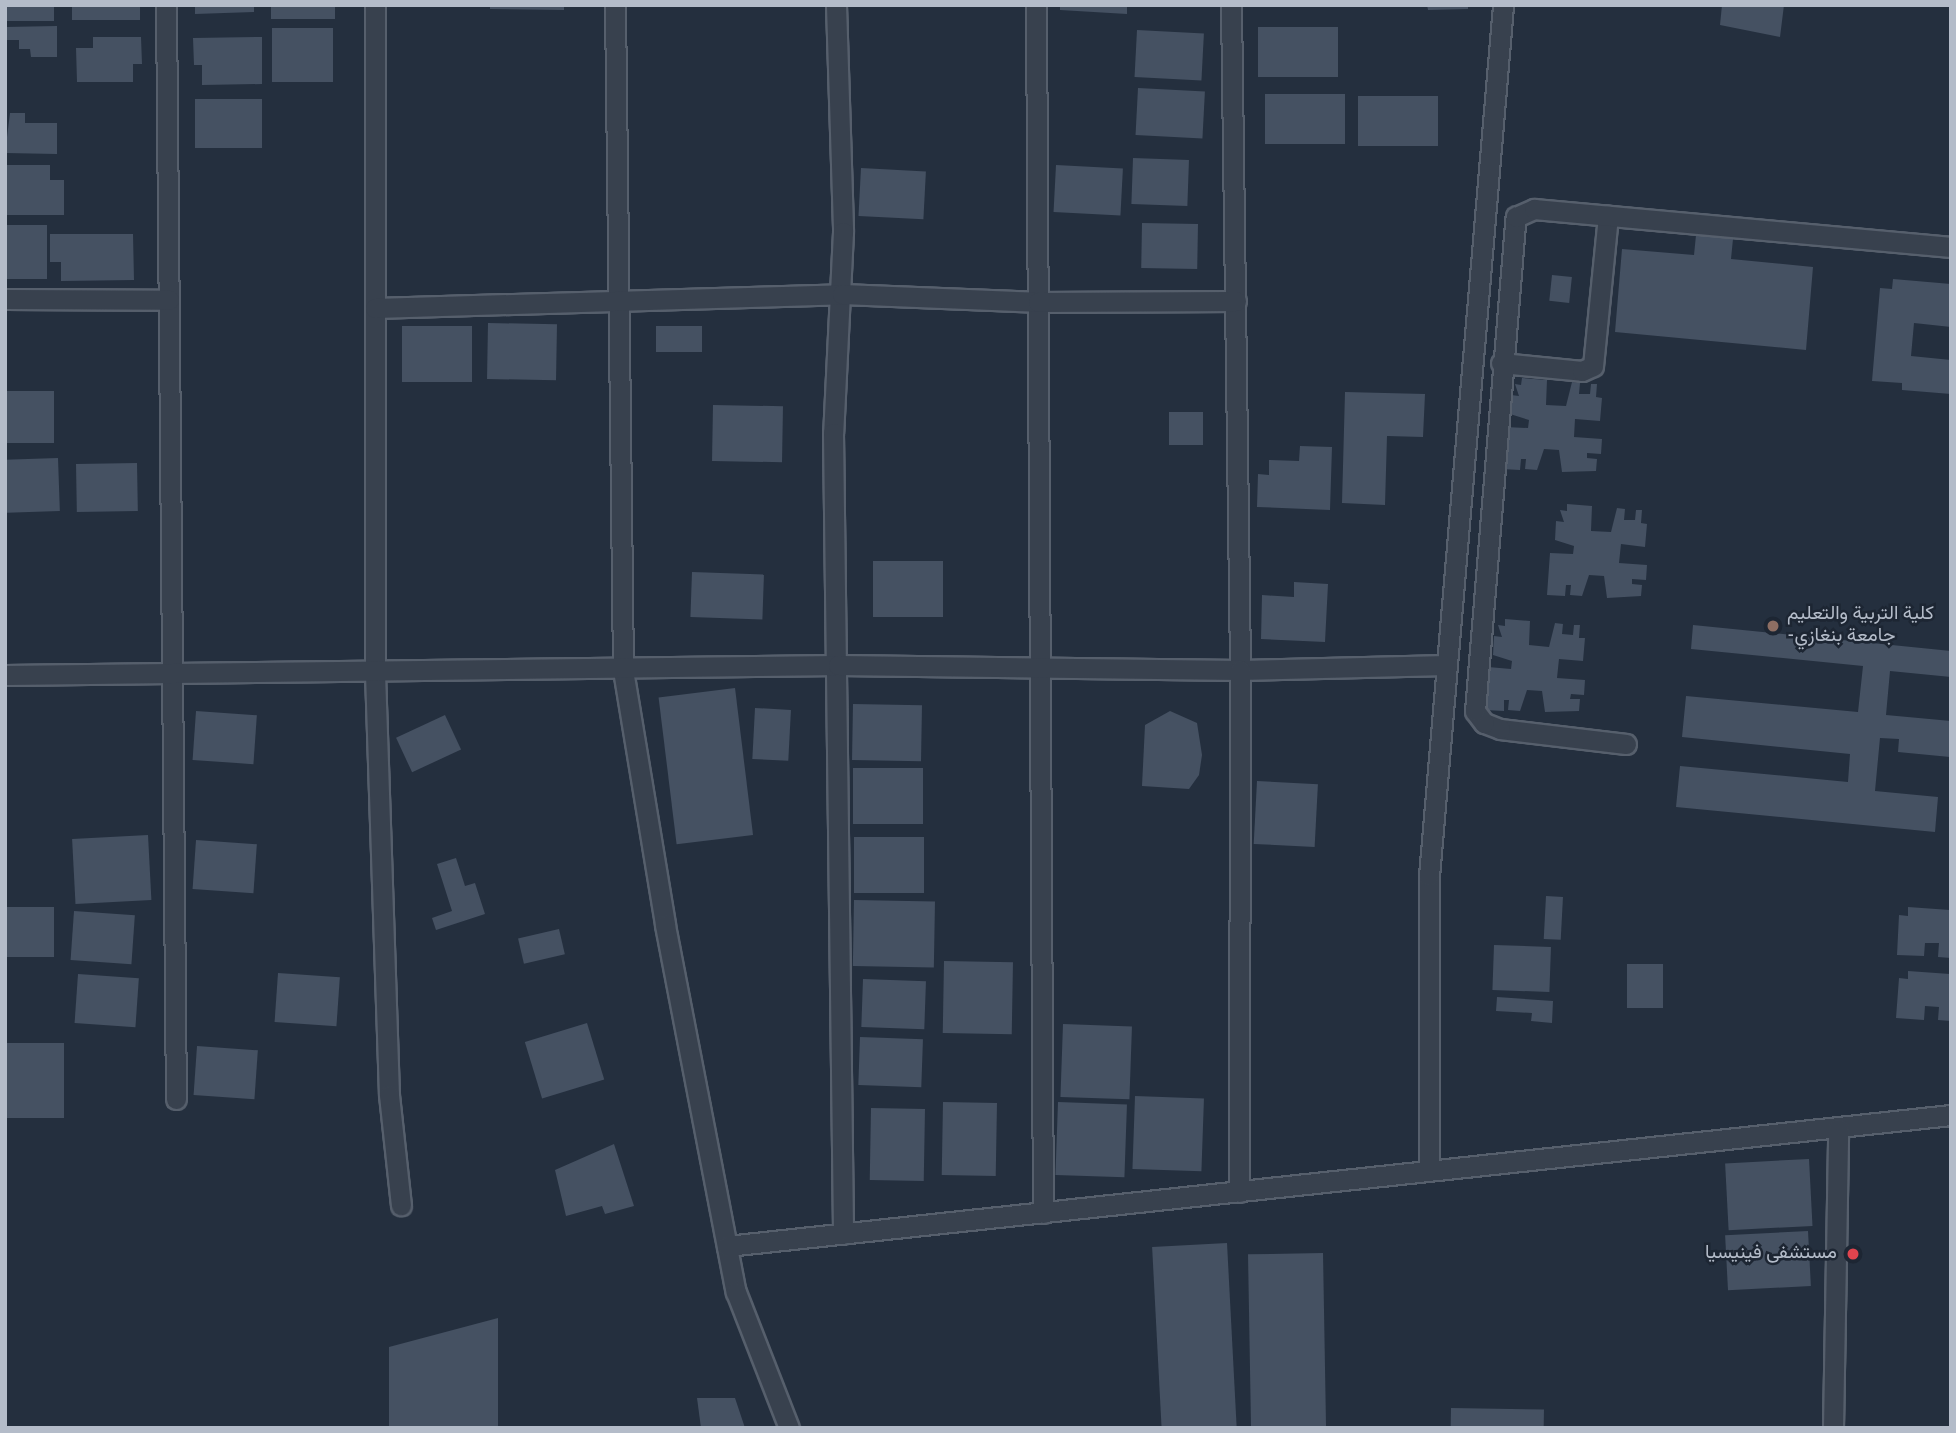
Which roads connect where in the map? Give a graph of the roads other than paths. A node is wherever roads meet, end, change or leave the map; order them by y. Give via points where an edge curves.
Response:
1 (166, 5) edge
2 (375, 5) edge
3 (615, 5) edge
4 (835, 5) edge
5 (1036, 5) edge
6 (1231, 5) edge
7 (1503, 5) edge
8 (1608, 216) junction
9 (1951, 247) edge
10 (842, 294) junction
11 (617, 298) junction
12 (5, 299) edge
13 (169, 300) junction
14 (1236, 301) junction
15 (1038, 302) junction
16 (375, 308) junction
17 (1501, 363) junction
18 (838, 665) junction
19 (1447, 665) junction
20 (1043, 669) junction
21 (622, 670) junction
22 (1240, 670) junction
23 (375, 673) junction
24 (5, 675) edge
25 (175, 675) junction
26 (1626, 744) dead end
27 (176, 1099) dead end
28 (1951, 1115) edge
29 (1838, 1128) junction
30 (1429, 1171) junction
31 (1238, 1192) junction
32 (401, 1205) dead end
33 (1043, 1213) junction
34 (843, 1234) junction
35 (727, 1246) junction
36 (789, 1428) edge
37 (1833, 1428) edge

1 - 13 street
2 - 16 street
3 - 11 street
4 - 10 street
5 - 15 street
6 - 14 street
7 - 19 street
8 - 9 street
8 - 17 street via 1534,209 1516,217
8 - 17 street via 1593,366 1582,371
10 - 11 street
10 - 15 street
10 - 18 street via 833,433
11 - 16 street
11 - 21 street
12 - 13 street
13 - 25 street
14 - 15 street
14 - 22 street
15 - 20 street
16 - 23 street
17 - 26 street via 1475,711 1484,723 1500,729
18 - 20 street
18 - 21 street
18 - 34 street
19 - 22 street
19 - 30 street via 1429,876
20 - 22 street
20 - 33 street
21 - 23 street
21 - 35 street
22 - 31 street
23 - 25 street
23 - 32 street via 389,1095
24 - 25 street
25 - 27 street
28 - 29 street
29 - 30 street
29 - 37 street
30 - 31 street
31 - 33 street
33 - 34 street
34 - 35 street
35 - 36 street via 736,1292

